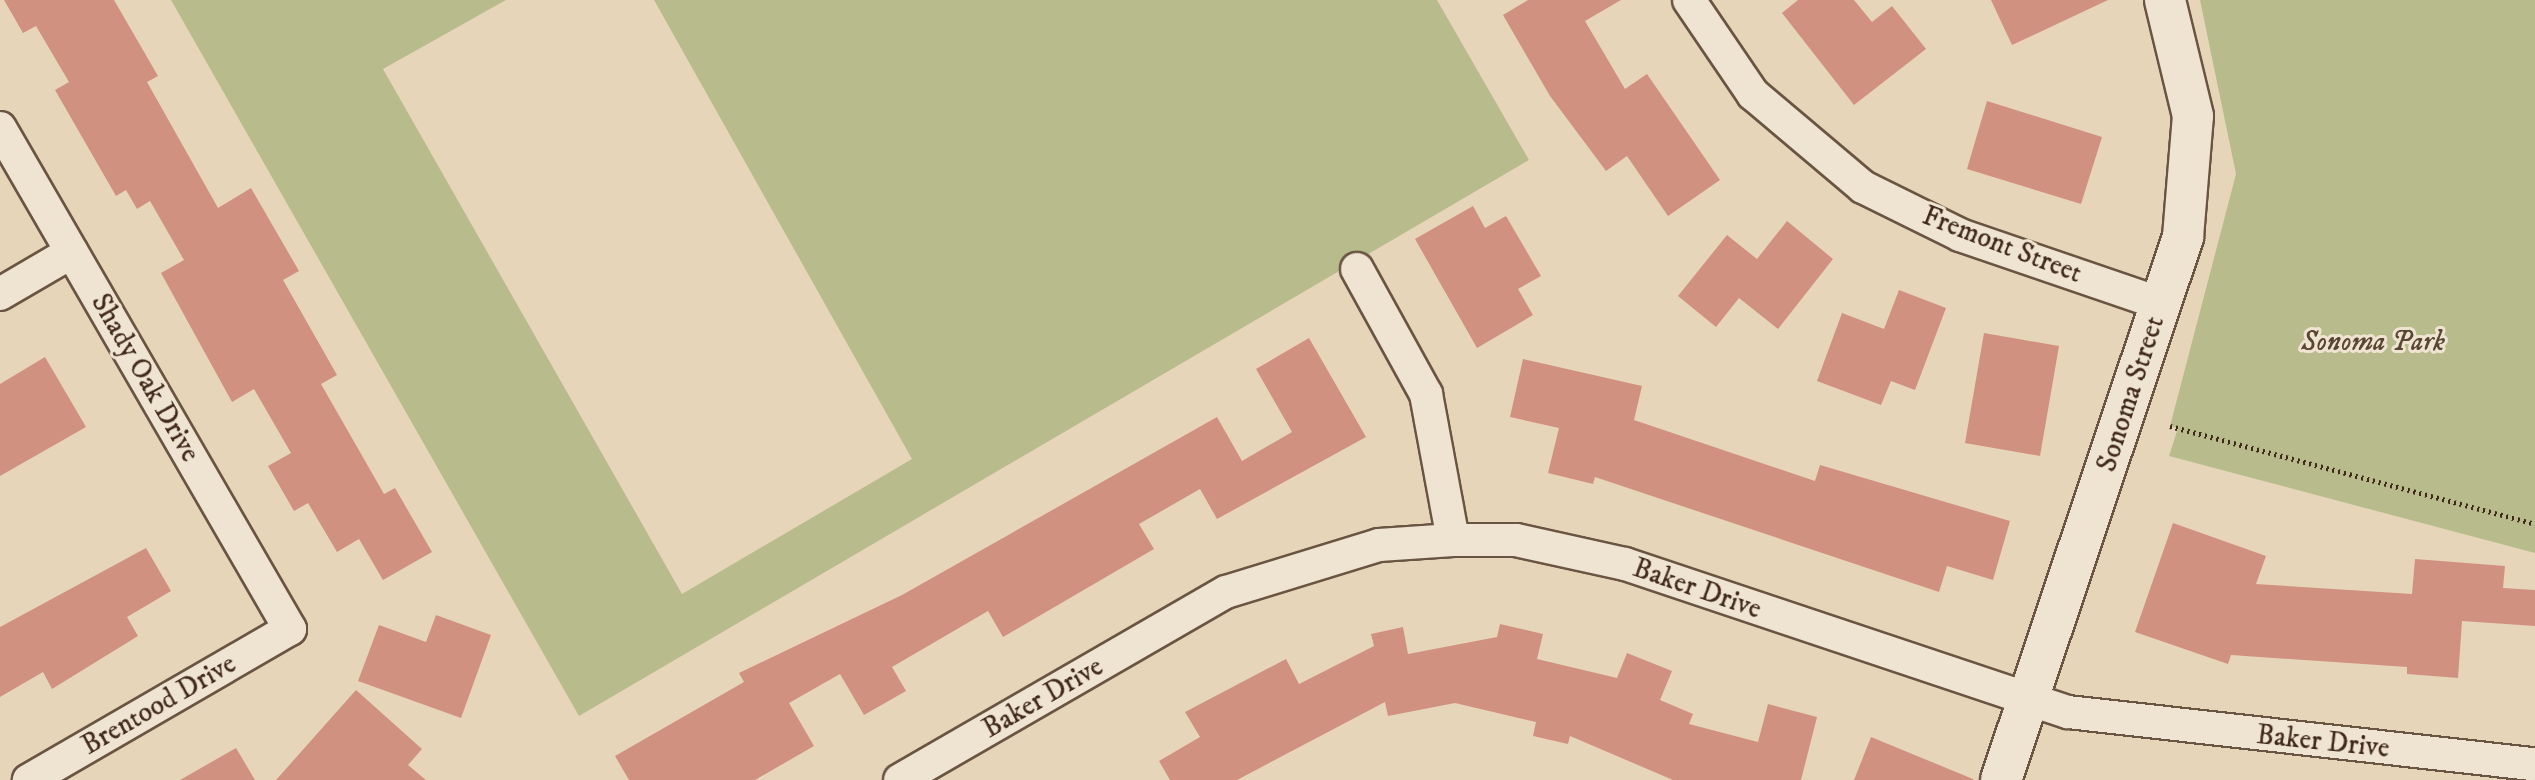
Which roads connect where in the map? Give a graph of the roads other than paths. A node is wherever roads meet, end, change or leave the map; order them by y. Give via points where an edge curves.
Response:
1 (1689, 0) edge
2 (2165, 0) edge
3 (0, 128) edge
4 (72, 252) junction
5 (1357, 269) dead end
6 (0, 294) edge
7 (2161, 304) junction
8 (1453, 540) junction
9 (290, 629) joint
10 (2028, 702) junction
11 (2535, 764) edge
12 (2443, 767) edge
13 (29, 780) edge
14 (900, 780) edge
15 (2001, 780) edge

1 - 7 street, Fremont Street via 1753,94 1863,187 1960,235
2 - 7 street, Sonoma Street via 2193,116 2183,237
3 - 4 street, Shady Oak Drive
4 - 6 street
4 - 9 street, Shady Oak Drive
5 - 8 street via 1426,394
7 - 10 street, Sonoma Street
8 - 10 street, Baker Drive via 1516,540 1625,564
8 - 14 street, Baker Drive via 1364,548 1226,592
9 - 13 street, Brentood Drive
10 - 12 street, Baker Drive
10 - 15 street, Sonoma Street
11 - 12 street, Baker Drive

